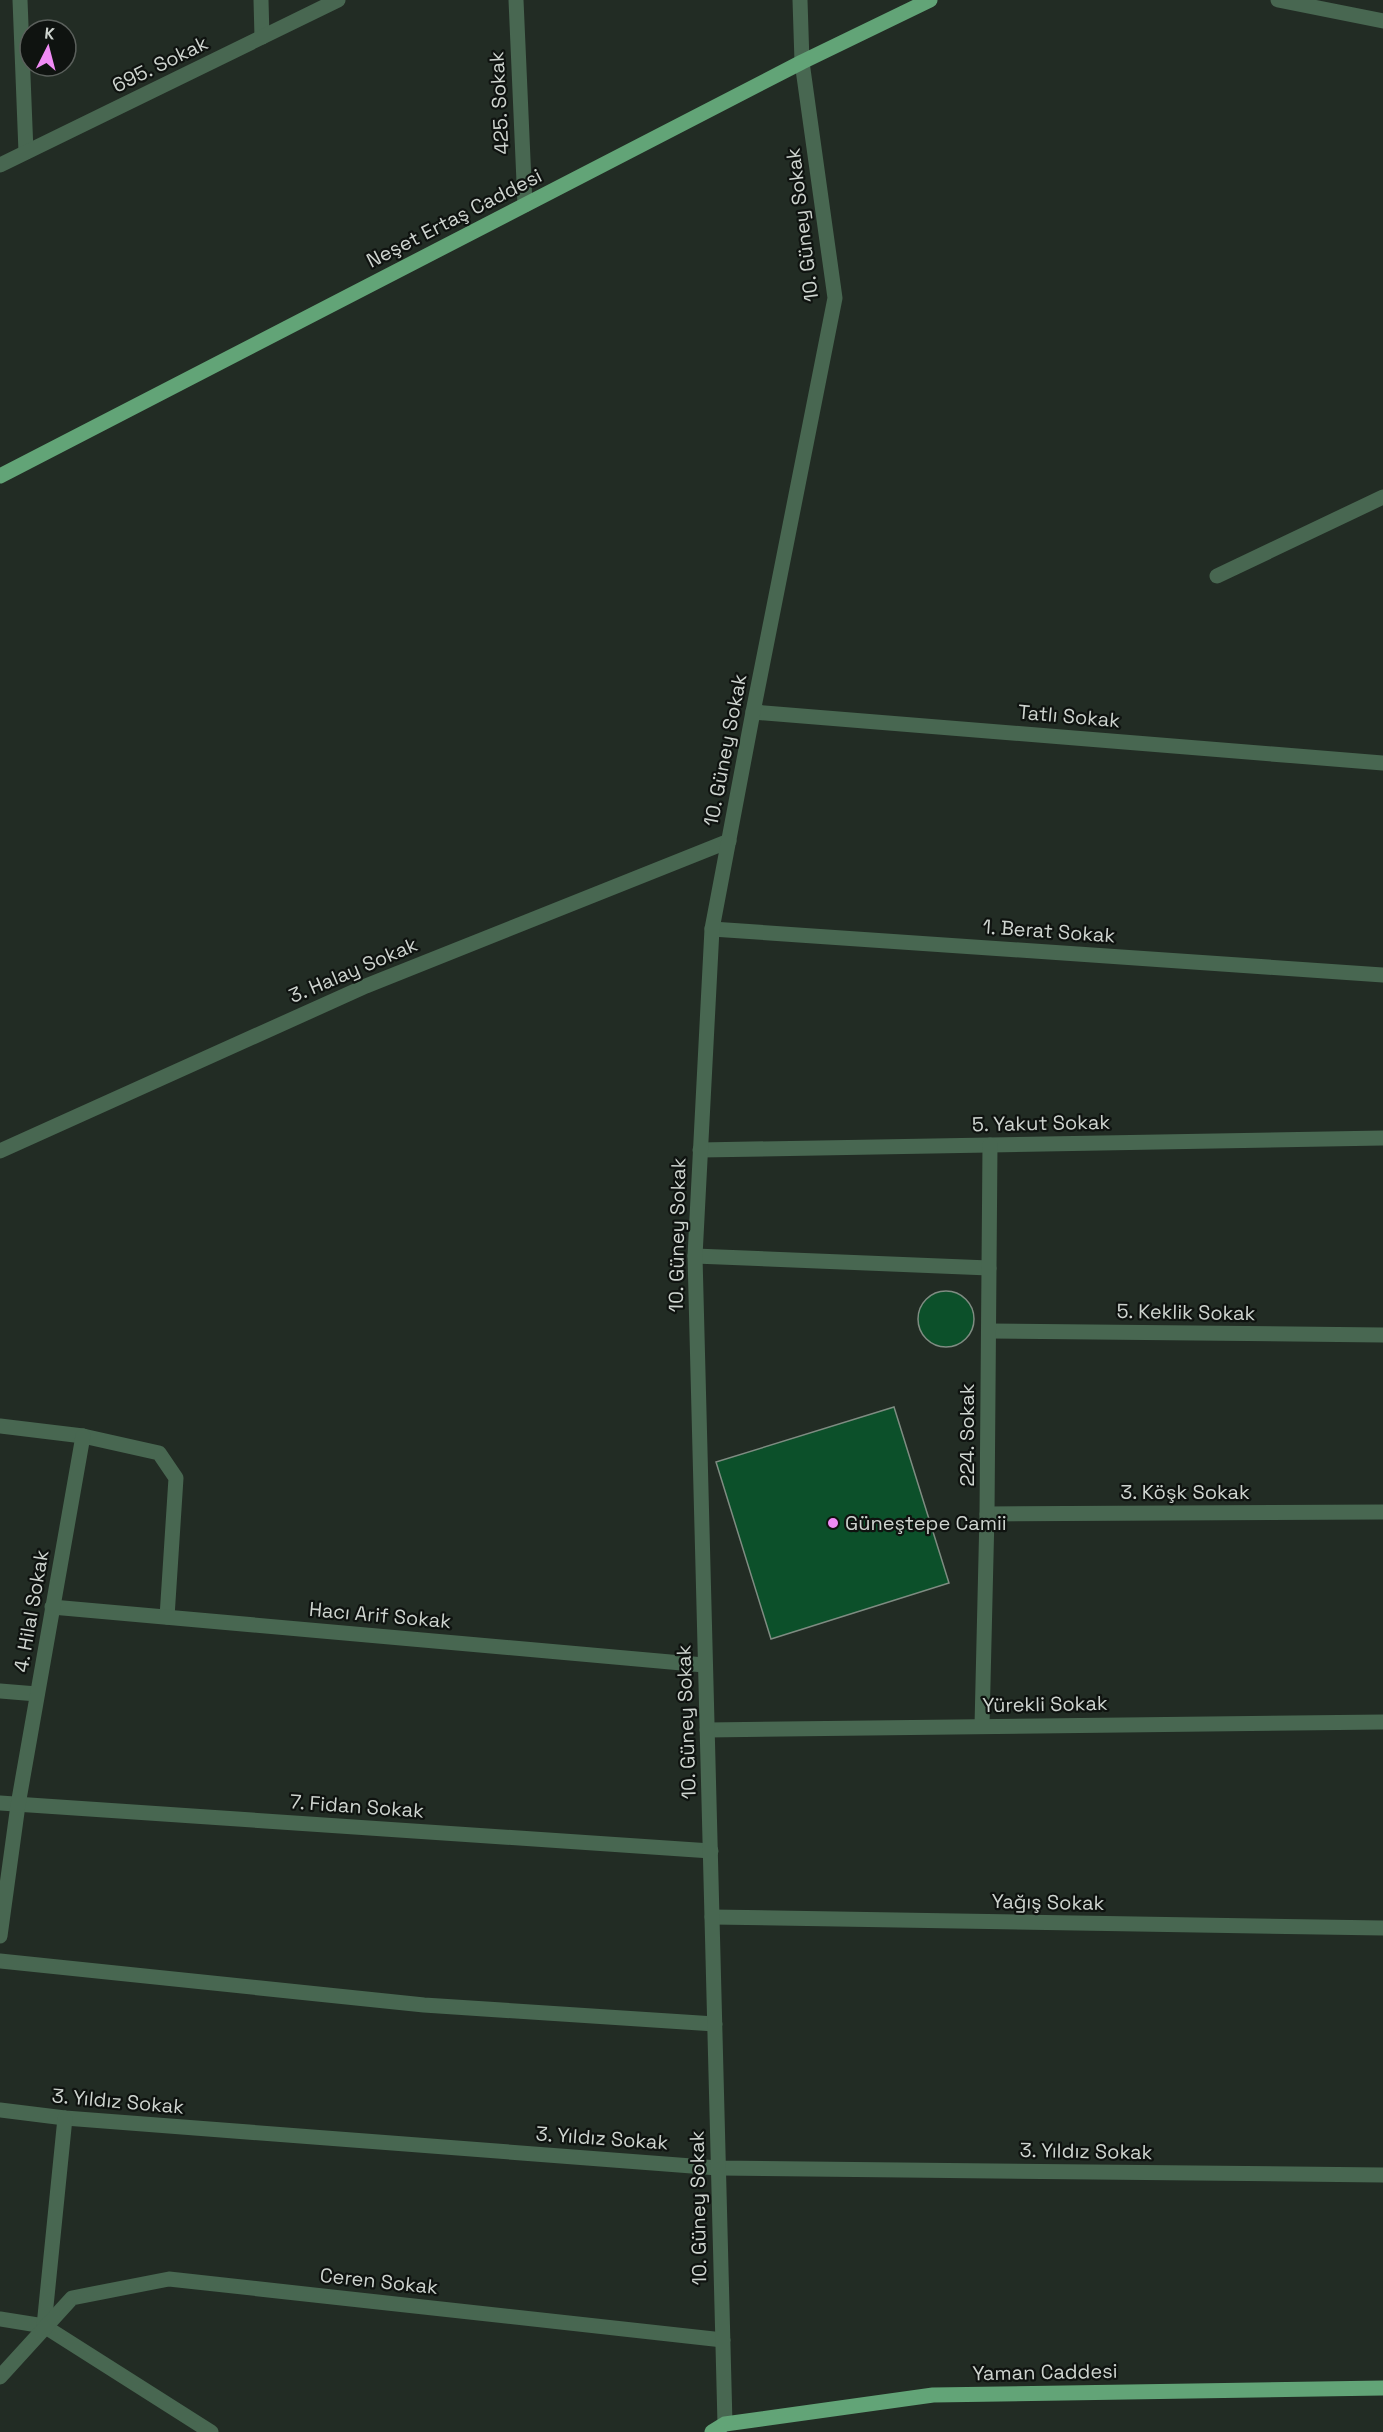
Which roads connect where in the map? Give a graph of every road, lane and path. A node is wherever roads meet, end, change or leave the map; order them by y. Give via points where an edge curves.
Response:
1 (20, 0) edge
2 (261, 0) edge
3 (338, 0) edge
4 (516, 0) edge
5 (800, 0) edge
6 (930, 0) edge
7 (1278, 0) edge
8 (1383, 21) edge
9 (262, 37) junction
10 (802, 62) junction
11 (26, 152) junction
12 (0, 165) edge
13 (525, 205) junction
14 (0, 476) edge
15 (1383, 497) edge
16 (1217, 576) dead end
17 (753, 712) junction
18 (1383, 763) edge
19 (729, 841) junction
20 (712, 929) junction
21 (1383, 975) edge
22 (1383, 1138) edge
23 (990, 1145) junction
24 (700, 1150) junction
25 (0, 1151) edge
26 (695, 1257) junction
27 (989, 1268) junction
28 (989, 1331) junction
29 (1383, 1335) edge
30 (0, 1426) edge
31 (83, 1436) junction
32 (1383, 1512) edge
33 (987, 1514) junction
34 (52, 1606) junction
35 (166, 1617) junction
36 (704, 1665) junction
37 (0, 1691) edge
38 (37, 1694) junction
39 (1383, 1722) edge
40 (982, 1726) junction
41 (707, 1730) junction
42 (0, 1803) edge
43 (18, 1805) junction
44 (711, 1851) junction
45 (712, 1917) junction
46 (1383, 1928) edge
47 (0, 1936) edge
48 (0, 1961) edge
49 (715, 2024) junction
50 (0, 2110) edge
51 (65, 2118) junction
52 (718, 2168) junction
53 (1383, 2175) edge
54 (0, 2319) edge
55 (44, 2326) junction
56 (723, 2340) junction
57 (0, 2377) edge
58 (1383, 2388) edge
59 (718, 2428) edge
60 (211, 2432) edge

1 - 11 street
2 - 9 street
3 - 9 street, 695. Sokak
4 - 13 street, 425. Sokak
5 - 10 street, 10. Güney Sokak
6 - 10 main road, Neşet Ertaş Caddesi
7 - 8 street
9 - 11 street, 695. Sokak
10 - 13 main road, Neşet Ertaş Caddesi
10 - 17 street, 10. Güney Sokak via 835,298
11 - 12 street, 695. Sokak
13 - 14 main road, Neşet Ertaş Caddesi
15 - 16 street
17 - 18 street, Tatlı Sokak
17 - 19 street, 10. Güney Sokak
19 - 20 street, 10. Güney Sokak
19 - 25 street, 3. Halay Sokak via 366,986
20 - 21 street, 1. Berat Sokak
20 - 24 street, 10. Güney Sokak
22 - 23 street, 5. Yakut Sokak
23 - 24 street, 5. Yakut Sokak
23 - 27 street, 224. Sokak
24 - 26 street, 10. Güney Sokak
26 - 27 street
26 - 36 street, 10. Güney Sokak
27 - 28 street, 224. Sokak
28 - 29 street, 5. Keklik Sokak
28 - 33 street, 224. Sokak
30 - 31 street
31 - 34 street, 4. Hilal Sokak
31 - 35 street via 159,1453 176,1478
32 - 33 street, 3. Köşk Sokak
33 - 40 street, 224. Sokak
34 - 35 street, Hacı Arif Sokak
34 - 38 street, 4. Hilal Sokak
35 - 36 street, Hacı Arif Sokak
36 - 41 street, 10. Güney Sokak
37 - 38 street
38 - 43 street, 4. Hilal Sokak
39 - 40 street, Yürekli Sokak
40 - 41 street, Yürekli Sokak
41 - 44 street, 10. Güney Sokak
42 - 43 street, 7. Fidan Sokak
43 - 44 street, 7. Fidan Sokak
43 - 47 street, 4. Hilal Sokak
44 - 45 street, 10. Güney Sokak
45 - 46 street, Yağış Sokak
45 - 49 street, 10. Güney Sokak
48 - 49 street via 424,2005
49 - 52 street, 10. Güney Sokak
50 - 51 street, 3. Yıldız Sokak
51 - 52 street, 3. Yıldız Sokak
51 - 55 street
52 - 53 street, 3. Yıldız Sokak
52 - 56 street, 10. Güney Sokak
54 - 55 street
55 - 56 street, Ceren Sokak via 72,2298 169,2279
55 - 57 street, Ceren Sokak
55 - 60 street
56 - 59 street, 10. Güney Sokak
58 - 59 main road, Yaman Caddesi via 933,2395

